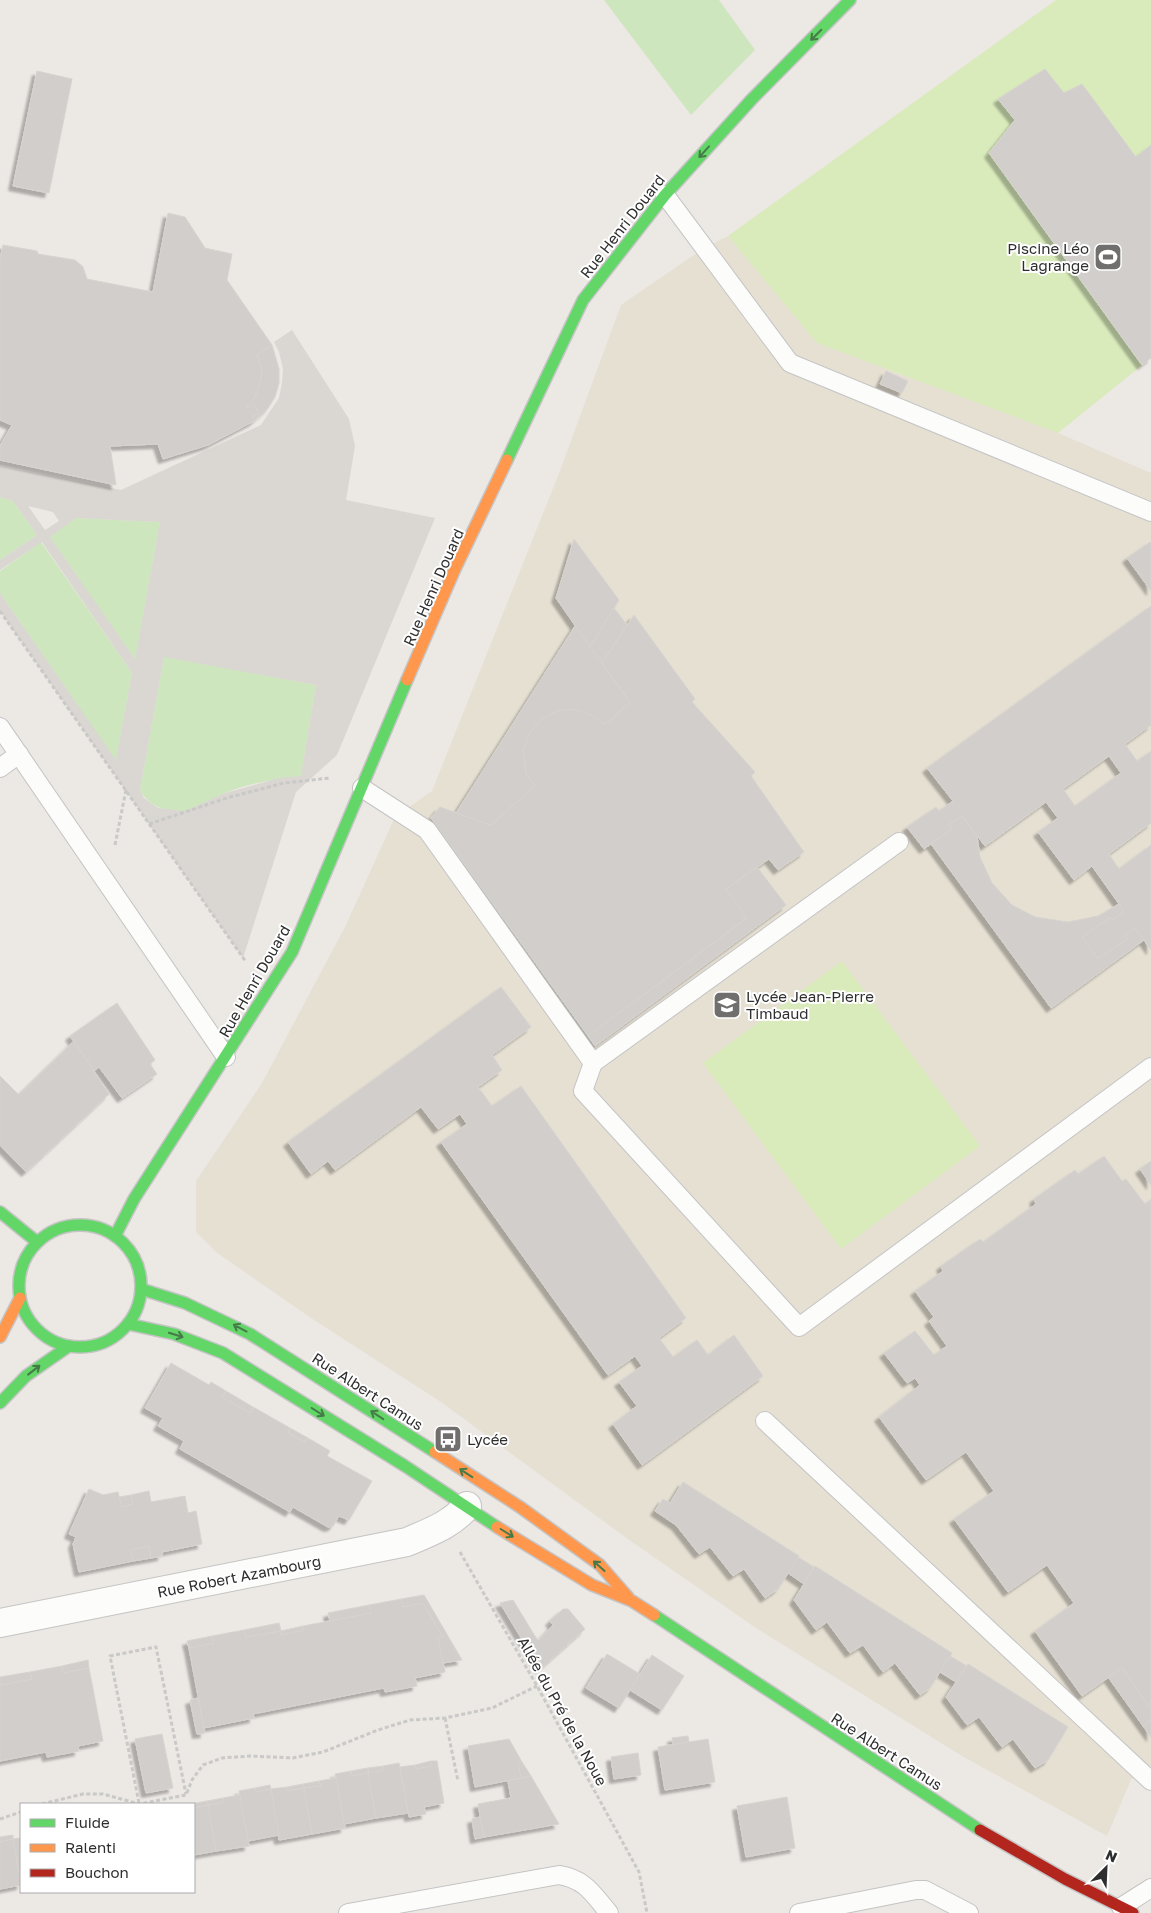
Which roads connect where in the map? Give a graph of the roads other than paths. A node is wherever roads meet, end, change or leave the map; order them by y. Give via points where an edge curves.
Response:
1 (850, 0) edge
2 (665, 195) junction
3 (1151, 512) edge
4 (0, 727) edge
5 (18, 754) junction
6 (0, 768) edge
7 (362, 788) junction
8 (899, 842) dead end
9 (226, 1057) junction
10 (593, 1063) junction
11 (1151, 1067) edge
12 (0, 1212) edge
13 (115, 1236) junction
14 (37, 1242) junction
15 (141, 1290) junction
16 (20, 1298) junction
17 (128, 1324) junction
18 (0, 1337) edge
19 (69, 1346) junction
20 (0, 1403) edge
21 (765, 1421) dead end
22 (467, 1506) junction
23 (632, 1602) junction
24 (0, 1623) edge
25 (1151, 1781) edge
26 (1151, 1888) edge
27 (1127, 1910) edge
28 (348, 1913) edge
29 (609, 1913) edge
30 (799, 1913) edge
31 (969, 1913) edge

1 -> 2 main road, Rue Henri Douard via 752,99
2 - 3 lane via 790,363
2 - 7 main road, Rue Henri Douard via 583,300 454,571
4 - 5 lane
5 - 6 lane
5 - 9 lane
7 - 9 main road, Rue Henri Douard via 292,952
7 - 10 lane via 427,830
8 - 10 lane
9 - 13 main road, Rue Henri Douard via 134,1199
10 - 11 lane via 583,1091 799,1326
12 - 14 main road
13 - 14 main road via 92,1226 67,1226
13 - 15 main road via 130,1250 139,1269
14 - 16 main road via 21,1268
15 - 17 main road via 135,1314
23 -> 15 main road, Rue Albert Camus via 600,1565 520,1507 250,1334 185,1303
16 - 18 main road
16 - 19 main road via 26,1315 37,1330
17 - 19 main road via 116,1336 102,1343
17 -> 22 main road, Rue Albert Camus via 174,1334 223,1353
20 -> 19 main road via 26,1376
21 - 25 lane
22 -> 23 main road, Rue Albert Camus via 592,1585
22 - 24 street, Rue Robert Azambourg via 444,1526 407,1542
23 - 27 main road, Rue Albert Camus via 980,1830 1064,1879
26 - 27 lane
28 - 29 lane via 559,1875 574,1877 585,1885
30 - 31 lane via 916,1890 930,1893

